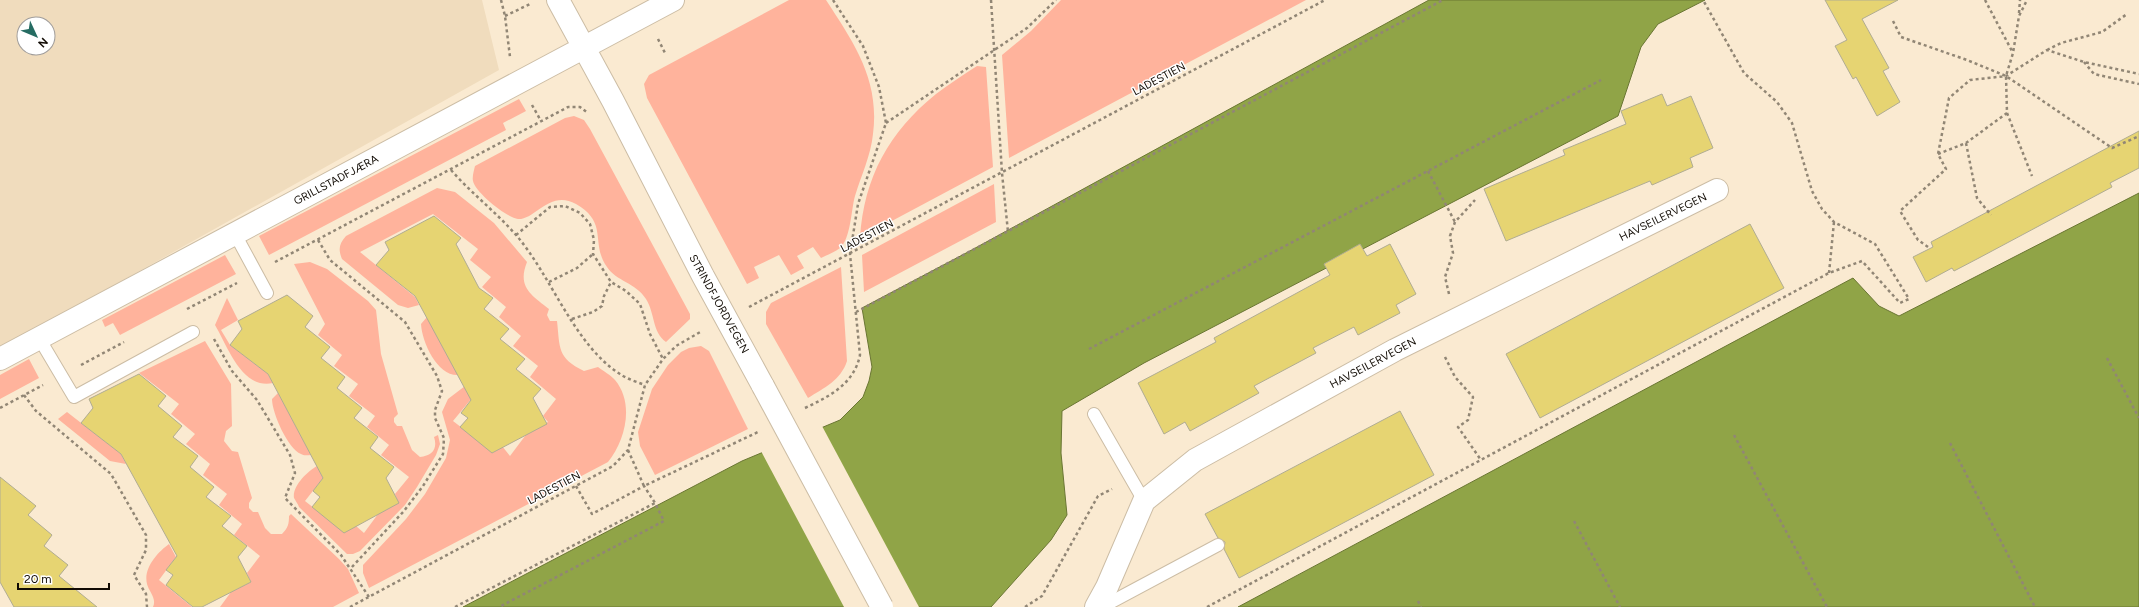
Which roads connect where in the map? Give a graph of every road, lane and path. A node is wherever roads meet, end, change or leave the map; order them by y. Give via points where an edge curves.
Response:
1 (501, 0) edge
2 (558, 0) edge
3 (673, 0) edge
4 (833, 0) edge
5 (991, 0) edge
6 (1056, 0) edge
7 (1325, 0) edge
8 (1443, 0) edge
9 (1703, 0) edge
10 (1985, 0) edge
11 (2020, 0) edge
12 (2027, 0) edge
13 (530, 4) dead end
14 (2127, 14) dead end
15 (505, 16) junction
16 (2019, 16) junction
17 (1893, 21) dead end
18 (658, 38) dead end
19 (583, 48) junction
20 (2047, 50) junction
21 (994, 52) junction
22 (2013, 53) junction
23 (666, 55) dead end
24 (2084, 62) junction
25 (511, 64) dead end
26 (2139, 74) edge
27 (2006, 76) junction
28 (1601, 80) dead end
29 (2139, 84) edge
30 (530, 100) dead end
31 (2008, 113) junction
32 (590, 114) dead end
33 (541, 120) junction
34 (886, 123) junction
35 (2137, 137) dead end
36 (1966, 143) junction
37 (1938, 154) junction
38 (451, 170) junction
39 (1428, 171) junction
40 (1002, 173) junction
41 (2032, 176) dead end
42 (1717, 190) dead end
43 (1475, 200) dead end
44 (1991, 215) dead end
45 (1455, 222) junction
46 (1834, 222) junction
47 (1008, 232) junction
48 (234, 234) junction
49 (516, 235) junction
50 (318, 240) junction
51 (1928, 247) dead end
52 (593, 254) junction
53 (850, 254) junction
54 (256, 273) junction
55 (1829, 273) junction
56 (549, 282) junction
57 (611, 282) junction
58 (267, 293) dead end
59 (196, 305) junction
60 (745, 309) dead end
61 (182, 312) dead end
62 (200, 312) dead end
63 (856, 312) junction
64 (572, 319) junction
65 (1456, 320) junction
66 (706, 329) dead end
67 (193, 332) dead end
68 (39, 338) junction
69 (214, 338) dead end
70 (128, 340) dead end
71 (1089, 349) dead end
72 (1445, 357) dead end
73 (2108, 358) dead end
74 (0, 359) edge
75 (663, 359) junction
76 (61, 375) junction
77 (645, 385) junction
78 (24, 395) junction
79 (819, 401) dead end
80 (0, 408) edge
81 (1094, 414) dead end
82 (2139, 418) edge
83 (1734, 435) dead end
84 (748, 437) dead end
85 (1950, 443) dead end
86 (628, 450) junction
87 (1481, 460) junction
88 (1131, 479) junction
89 (576, 486) junction
90 (644, 486) junction
91 (1144, 501) junction
92 (655, 503) junction
93 (1574, 521) dead end
94 (1218, 545) dead end
95 (351, 568) junction
96 (368, 597) junction
97 (1418, 601) dead end
98 (147, 607) edge
99 (350, 607) edge
100 (455, 607) edge
101 (499, 607) edge
102 (882, 607) edge
103 (1025, 607) edge
104 (1096, 607) edge
105 (1102, 607) edge
106 (1207, 607) edge
107 (1421, 607) edge
108 (1620, 607) edge
109 (1827, 607) edge
110 (2035, 607) edge

1 - 15 path
2 - 19 street, STRINDFJORDVEGEN
3 - 19 street, GRILLSTADFJÆRA
4 - 34 path via 863,46 878,87
5 - 21 path
6 - 21 path via 1027,28
7 - 40 path, LADESTIEN
8 - 47 path
9 - 46 path via 1744,73 1777,102 1792,122 1812,191 1822,209
10 - 22 path
11 - 16 path
12 - 16 path
13 - 15 path
14 - 20 path via 2102,32
15 - 25 path
16 - 22 path
17 - 27 path via 1901,37
18 - 23 path
19 - 48 street, GRILLSTADFJÆRA
19 - 102 street, STRINDFJORDVEGEN, bridge
20 - 24 path
20 - 27 path
21 - 34 path
21 - 40 path
22 - 27 path
24 - 26 path
24 - 29 path via 2094,74
27 - 31 path
27 - 35 path via 2112,148
27 - 37 path via 1970,80 1949,98
28 - 39 path
30 - 33 path
31 - 36 path
31 - 41 path
32 - 33 path via 580,107 568,106
33 - 38 path
34 - 53 path via 858,204
36 - 37 path
36 - 44 path via 1977,198
37 - 51 path via 1946,169 1900,211 1918,240
38 - 49 path
38 - 50 path
39 - 45 path
39 - 71 path
40 - 47 path
40 - 53 path, LADESTIEN
42 - 65 street, HAVSEILERVEGEN
43 - 45 path
45 - 65 path via 1450,236 1453,253 1445,277
46 - 55 path
46 - 55 path via 1875,244 1909,299 1900,303 1862,261
47 - 63 path
48 - 54 lane
48 - 68 street, GRILLSTADFJÆRA
49 - 52 path via 550,207 565,206 580,212 590,224 594,240
49 - 56 path
50 - 54 path
50 - 95 path via 330,260 405,322 437,376 442,391 434,418 444,438 443,454 404,511
52 - 56 path via 577,268
52 - 57 path
53 - 60 path, LADESTIEN
53 - 63 path
54 - 58 lane
54 - 59 path
55 - 87 path
56 - 64 path
57 - 64 path via 602,306
57 - 75 path via 640,304 650,334
59 - 61 path
59 - 62 path
63 - 79 path via 860,355 858,368 849,381
64 - 77 path via 602,359 620,374
65 - 91 street, HAVSEILERVEGEN via 1394,350 1195,460
66 - 75 path, LADESTIEN via 676,346
67 - 76 lane via 74,397
68 - 74 street, GRILLSTADFJÆRA
68 - 76 lane
69 - 95 path via 232,371 257,400 290,455 295,474 285,498
70 - 76 path
72 - 87 path via 1455,377 1473,397 1468,420 1458,427
73 - 82 path
75 - 77 path, LADESTIEN
76 - 78 path
77 - 86 path, LADESTIEN
78 - 80 path
78 - 98 path via 36,410 111,474 146,535 146,550 134,575 146,594
81 - 88 lane
83 - 109 path
84 - 90 path
85 - 110 path
86 - 89 path, LADESTIEN via 613,466
86 - 90 path
87 - 106 path
88 - 91 lane
88 - 103 path via 1098,496 1042,596
89 - 90 path via 592,514
89 - 96 path, LADESTIEN
90 - 92 path
91 - 104 street, HAVSEILERVEGEN
92 - 100 path
92 - 101 path via 664,521
93 - 108 path
94 - 105 lane
95 - 96 path
96 - 99 path, LADESTIEN
97 - 107 path

